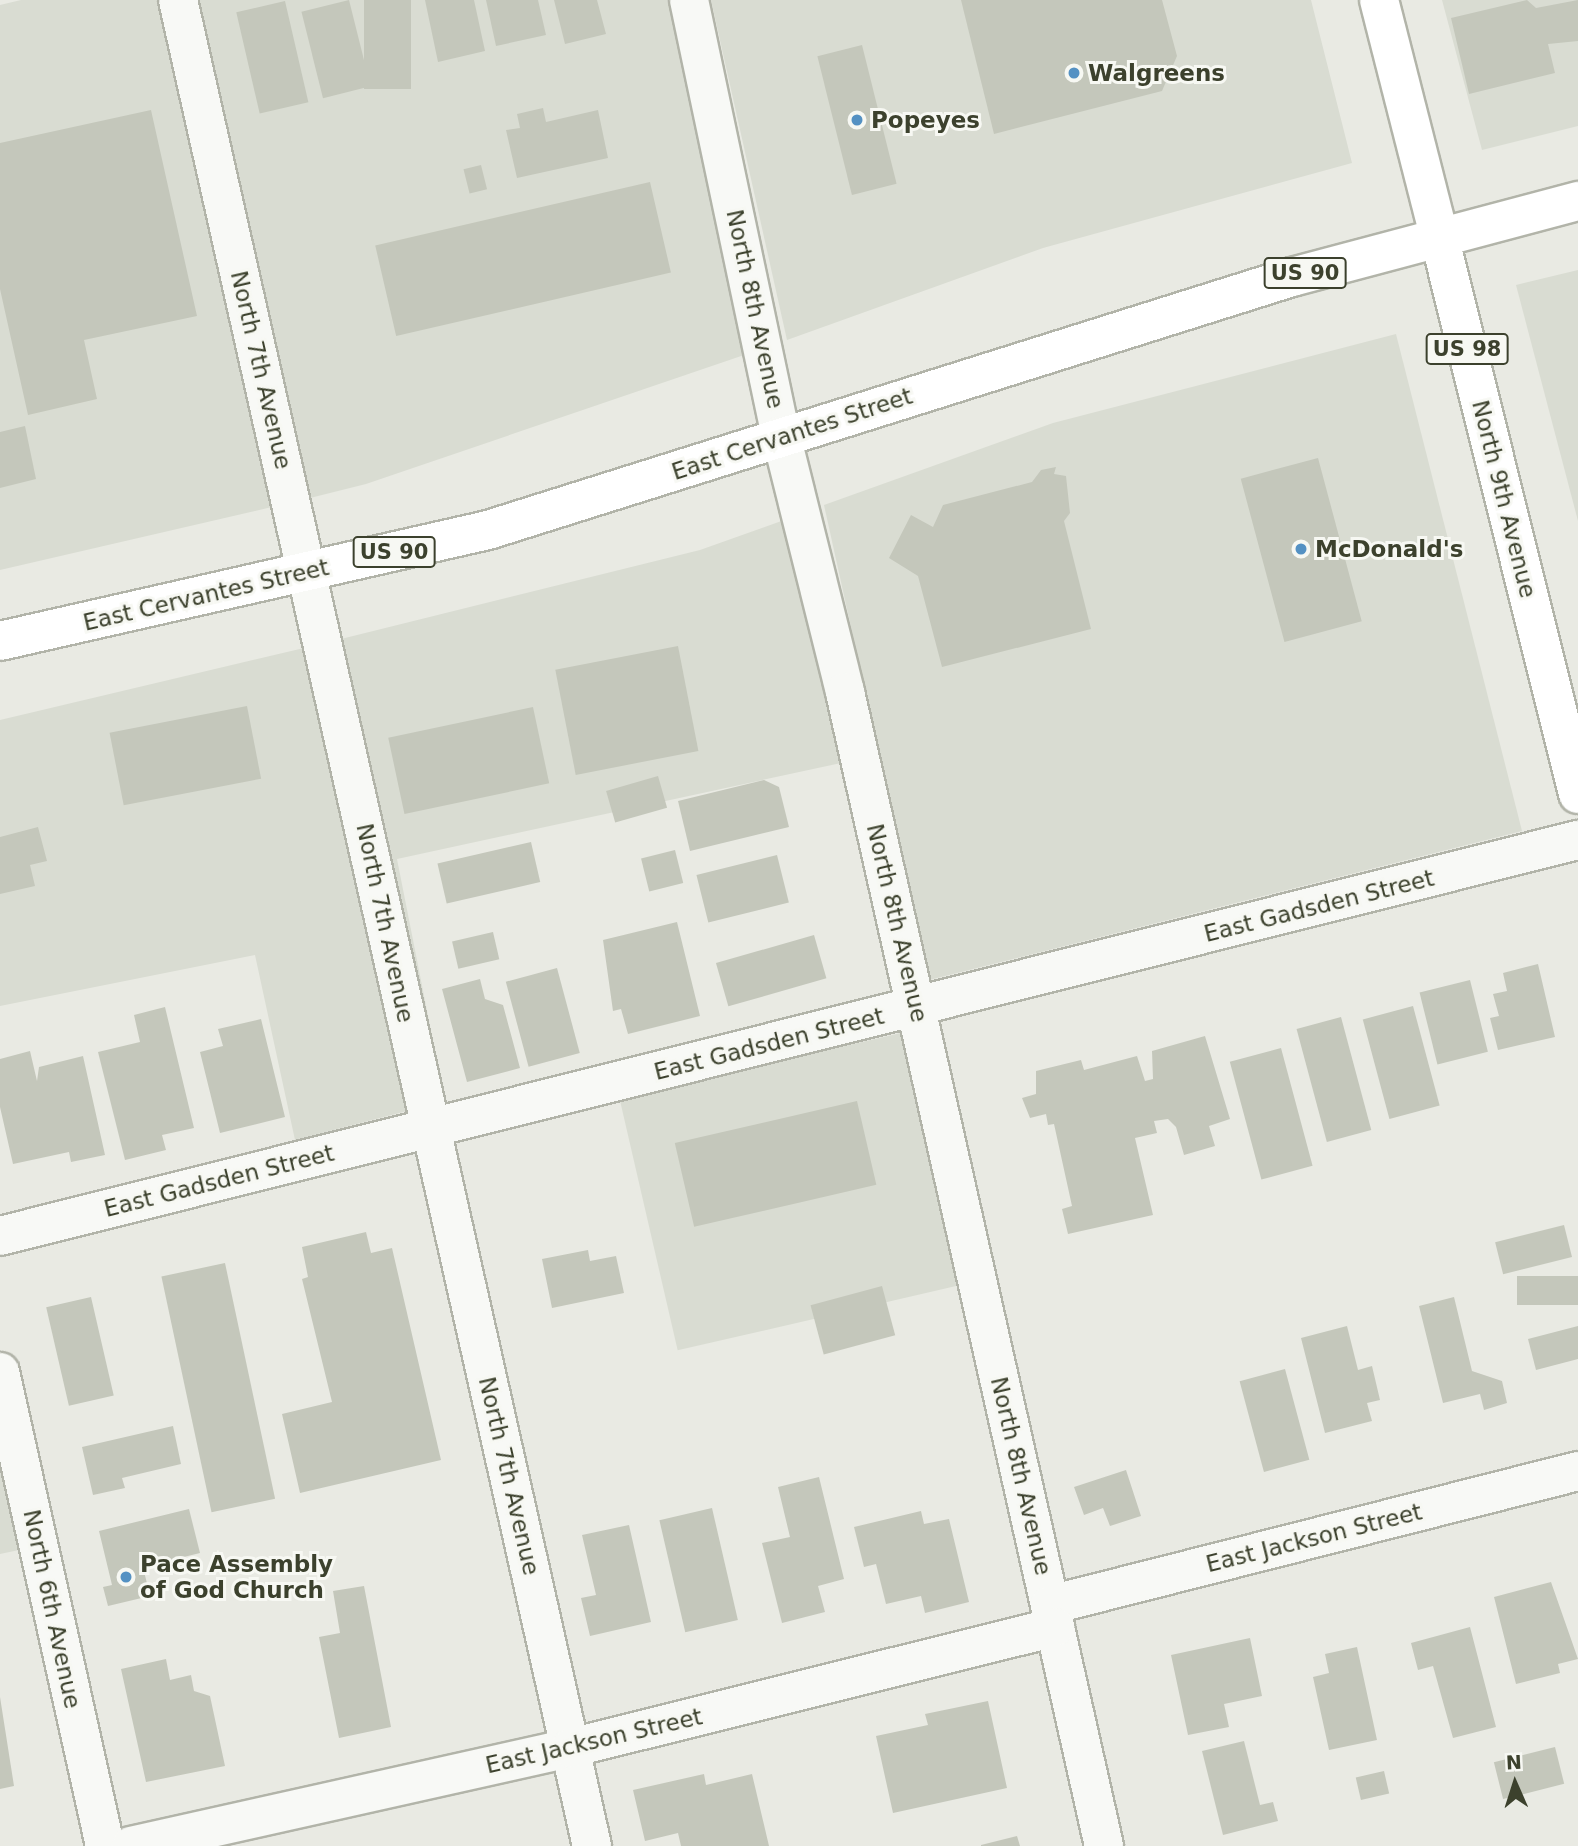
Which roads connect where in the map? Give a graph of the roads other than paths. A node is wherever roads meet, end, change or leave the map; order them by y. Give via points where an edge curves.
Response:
1 (178, 0) edge
2 (689, 0) edge
3 (1379, 0) edge
4 (1578, 201) edge
5 (1439, 236) junction
6 (781, 435) junction
7 (307, 573) junction
8 (0, 641) edge
9 (1578, 794) edge
10 (1578, 840) edge
11 (915, 1007) junction
12 (431, 1128) junction
13 (0, 1236) edge
14 (0, 1372) edge
15 (1578, 1471) edge
16 (1053, 1616) junction
17 (570, 1748) junction
18 (105, 1846) edge
19 (131, 1846) edge
20 (592, 1846) edge
21 (1104, 1846) edge

1 - 7 street, North 7th Avenue
2 - 6 street, North 8th Avenue
3 - 5 main road, North 9th Avenue
4 - 5 main road, East Cervantes Street / US 90
5 - 6 main road, East Cervantes Street / US 90
5 - 9 main road, North 9th Avenue / US 98
6 - 7 main road, East Cervantes Street / US 90 via 488,530
6 - 11 street, North 8th Avenue
7 - 8 main road, East Cervantes Street / US 90
7 - 12 street, North 7th Avenue
10 - 11 street, East Gadsden Street
11 - 12 street, East Gadsden Street
11 - 16 street, North 8th Avenue
12 - 13 street, East Gadsden Street
12 - 17 street, North 7th Avenue
14 - 18 street, North 6th Avenue
15 - 16 street, East Jackson Street
16 - 17 street, East Jackson Street
16 - 21 street, North 8th Avenue
17 - 19 street, East Jackson Street
17 - 20 street, North 7th Avenue

